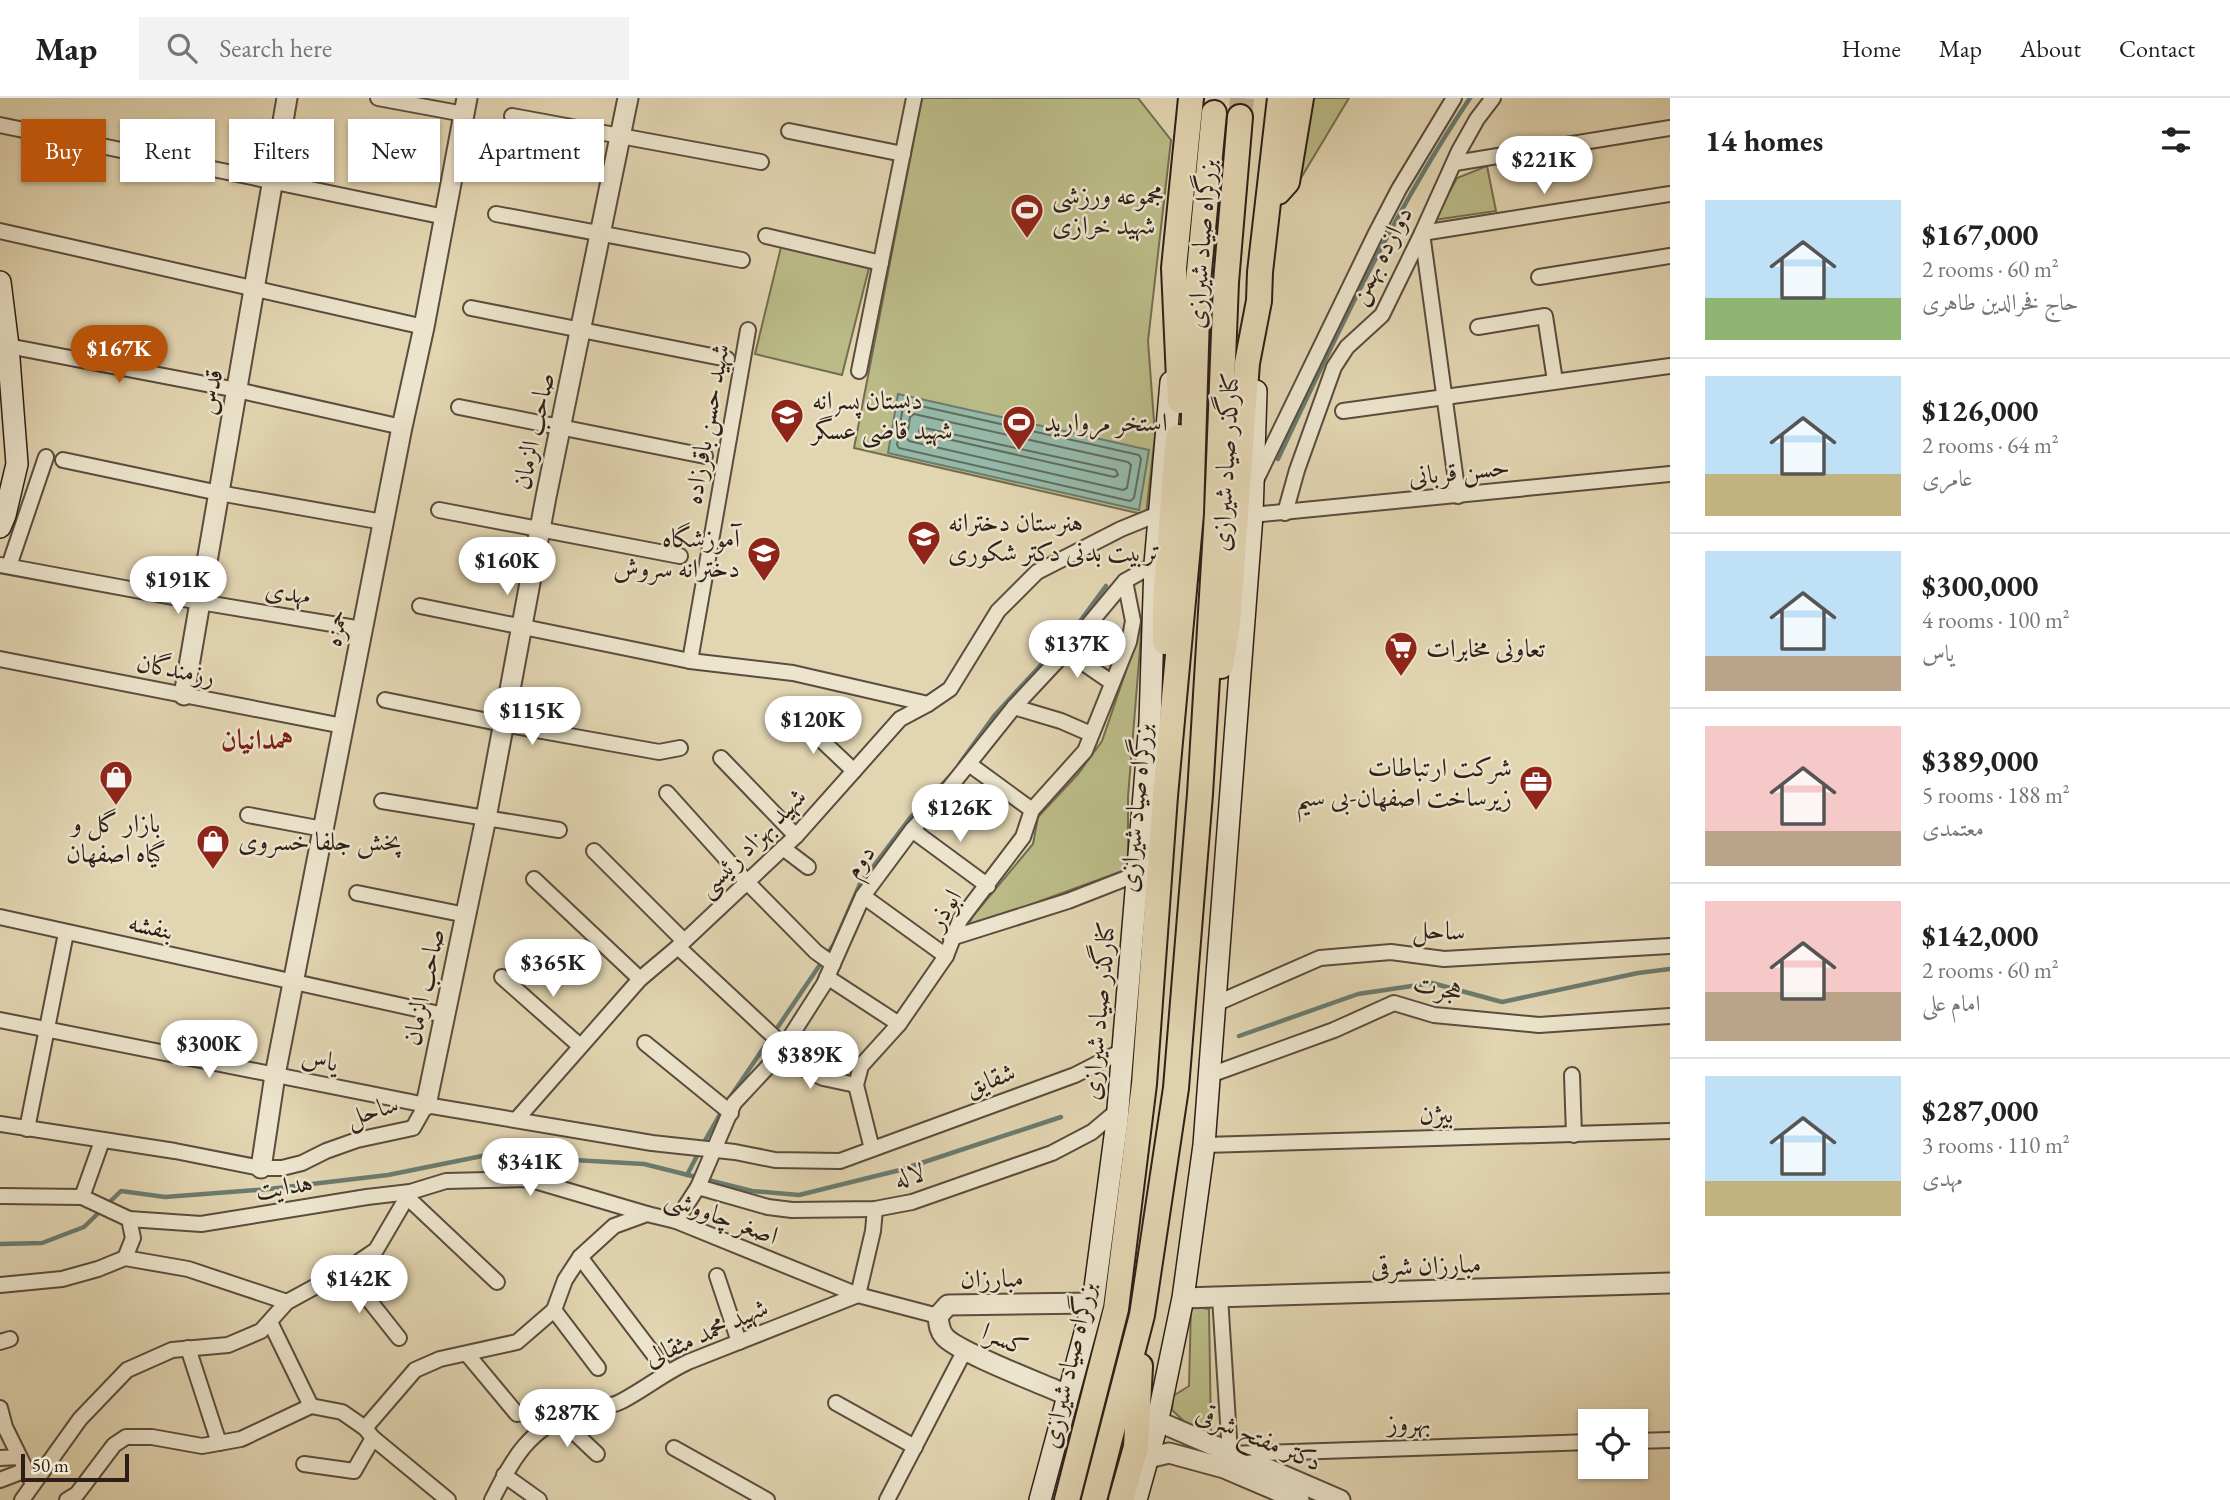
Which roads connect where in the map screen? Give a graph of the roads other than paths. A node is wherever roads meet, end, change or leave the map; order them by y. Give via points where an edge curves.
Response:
1 (287, 98) edge
2 (378, 98) edge
3 (628, 98) edge
4 (914, 98) edge
5 (1262, 98) tunnel mouth
6 (1280, 98) edge
7 (1301, 98) edge
8 (1454, 98) edge
9 (1493, 98) edge
10 (1195, 103) edge
11 (466, 106) edge
12 (512, 116) dead end
13 (1240, 117) tunnel mouth
14 (283, 119) edge
15 (0, 125) edge
16 (1670, 128) edge
17 (789, 131) dead end
18 (1276, 132) junction
19 (620, 135) junction
20 (903, 154) junction
21 (761, 162) dead end
22 (1455, 163) junction
23 (229, 173) edge
24 (272, 182) joint
25 (1670, 194) edge
26 (1268, 202) junction
27 (496, 214) dead end
28 (445, 217) junction
29 (0, 231) edge
30 (1423, 233) junction
31 (600, 234) junction
32 (766, 236) dead end
33 (1670, 256) edge
34 (742, 260) dead end
35 (881, 263) junction
36 (1174, 268) junction
37 (1539, 277) dead end
38 (0, 282) edge
39 (254, 289) junction
40 (1259, 301) junction
41 (471, 308) dead end
42 (424, 327) junction
43 (1478, 327) dead end
44 (748, 330) dead end
45 (580, 332) junction
46 (4, 344) edge
47 (727, 359) dead end
48 (1670, 366) edge
49 (859, 370) dead end
50 (1555, 381) junction
51 (237, 390) junction
52 (1445, 397) junction
53 (0, 399) edge
54 (459, 407) dead end
55 (1343, 411) dead end
56 (401, 427) junction
57 (560, 428) junction
58 (705, 456) dead end
59 (46, 457) dead end
60 (62, 460) dead end
61 (1670, 474) edge
62 (1253, 486) junction
63 (219, 493) junction
64 (1458, 496) junction
65 (439, 510) dead end
66 (1285, 513) junction
67 (1158, 514) junction
68 (1252, 515) junction
69 (383, 522) junction
70 (0, 527) edge
71 (540, 528) junction
72 (680, 556) dead end
73 (1155, 564) junction
74 (4, 566) edge
75 (1125, 581) junction
76 (200, 602) junction
77 (420, 606) dead end
78 (522, 626) junction
79 (362, 629) junction
80 (1070, 647) junction
81 (0, 659) edge
82 (690, 661) junction
83 (1111, 682) junction
84 (184, 695) junction
85 (385, 700) dead end
86 (928, 704) junction
87 (1014, 707) junction
88 (796, 716) dead end
89 (503, 724) junction
90 (343, 726) junction
91 (1091, 734) junction
92 (680, 748) dead end
93 (722, 758) dead end
94 (969, 764) junction
95 (854, 771) junction
96 (667, 793) dead end
97 (1200, 794) junction
98 (1165, 796) junction
99 (382, 801) dead end
100 (1032, 810) junction
101 (248, 815) dead end
102 (486, 818) junction
103 (323, 830) junction
104 (912, 830) junction
105 (559, 831) dead end
106 (796, 836) junction
107 (783, 848) junction
108 (594, 851) dead end
109 (808, 867) dead end
110 (1137, 874) junction
111 (534, 879) dead end
112 (747, 882) junction
113 (988, 886) junction
114 (357, 893) dead end
115 (863, 896) junction
116 (466, 915) junction
117 (0, 918) edge
118 (65, 933) junction
119 (951, 939) junction
120 (681, 944) junction
121 (1670, 946) edge
122 (946, 956) junction
123 (830, 970) junction
124 (502, 977) dead end
125 (640, 979) junction
126 (293, 982) junction
127 (1216, 1004) junction
128 (444, 1015) junction
129 (1670, 1016) edge
130 (0, 1020) edge
131 (899, 1024) junction
132 (47, 1028) junction
133 (645, 1043) dead end
134 (580, 1046) junction
135 (781, 1051) junction
136 (1122, 1051) junction
137 (275, 1075) junction
138 (1210, 1075) junction
139 (1572, 1075) dead end
140 (856, 1085) junction
141 (426, 1105) junction
142 (1118, 1110) junction
143 (731, 1113) junction
144 (516, 1120) junction
145 (0, 1124) edge
146 (27, 1129) junction
147 (1670, 1131) edge
148 (1574, 1135) junction
149 (102, 1141) junction
150 (1204, 1145) junction
151 (691, 1147) joint
152 (872, 1149) junction
153 (712, 1153) junction
154 (261, 1168) junction
155 (698, 1187) junction
156 (408, 1195) junction
157 (0, 1196) edge
158 (85, 1199) junction
159 (875, 1209) junction
160 (647, 1214) junction
161 (123, 1216) junction
162 (676, 1221) junction
163 (580, 1257) junction
164 (125, 1258) junction
165 (346, 1270) junction
166 (717, 1276) dead end
167 (497, 1282) dead end
168 (1670, 1283) edge
169 (0, 1285) edge
170 (858, 1295) junction
171 (1220, 1297) junction
172 (1183, 1298) junction
173 (286, 1302) junction
174 (1104, 1306) junction
175 (554, 1310) junction
176 (1142, 1315) junction
177 (938, 1316) junction
178 (270, 1322) junction
179 (399, 1338) dead end
180 (739, 1342) junction
181 (188, 1348) junction
182 (965, 1350) junction
183 (467, 1354) junction
184 (598, 1368) dead end
185 (667, 1371) junction
186 (1067, 1395) junction
187 (835, 1403) dead end
188 (311, 1406) junction
189 (0, 1408) edge
190 (517, 1414) dead end
191 (560, 1419) junction
192 (1157, 1421) junction
193 (369, 1433) junction
194 (1670, 1440) edge
195 (1648, 1441) edge
196 (219, 1443) junction
197 (1578, 1443) edge
198 (915, 1447) junction
199 (674, 1448) dead end
200 (597, 1454) dead end
201 (0, 1458) edge
202 (1148, 1458) junction
203 (1227, 1461) junction
204 (23, 1463) junction
205 (304, 1464) dead end
206 (504, 1475) junction
207 (0, 1480) edge
208 (33, 1484) junction
209 (1332, 1498) edge
210 (22, 1500) edge
211 (67, 1500) edge
212 (447, 1500) edge
213 (492, 1500) edge
214 (539, 1500) edge
215 (767, 1500) edge
216 (887, 1500) edge
217 (1040, 1500) edge
218 (1053, 1500) edge
219 (1067, 1500) edge
220 (1094, 1500) edge
221 (1121, 1500) edge
222 (1136, 1500) edge
223 (1299, 1500) edge

1 - 14 street, قدس
2 - 11 street
3 - 19 street, صاحب الزمان
4 - 20 street
5 - 18 highway via 1274,117
6 - 18 highway
7 - 26 highway via 1287,182
8 - 62 street, دوازده بهمن via 1375,235
9 - 22 street, دوازده بهمن
10 - 36 highway
10 - 98 highway, بزرگراه صیاد شیرازی via 1198,282 1191,514
11 - 28 street, حمزه
12 - 19 street
13 - 97 highway, بزرگراه صیاد شیرازی via 1226,282
15 - 23 street
16 - 22 street
17 - 20 street
18 - 26 highway
19 - 21 street
19 - 31 street, صاحب الزمان
20 - 35 street
22 - 30 street, دوازده بهمن
24 - 28 street
24 - 39 street, قدس
25 - 30 street
26 - 40 highway
27 - 31 street
28 - 42 street, حمزه
29 - 39 street
30 - 52 street
30 - 66 street, دوازده بهمن via 1382,315 1347,347 1334,366
31 - 34 street
31 - 45 street, صاحب الزمان
32 - 35 street
33 - 37 street
35 - 49 street
36 - 67 main road, کنارگذر صیاد شیرازی via 1171,407
36 - 98 highway via 1180,410 1165,601
38 - 46 main road
39 - 42 street
39 - 51 street, قدس
40 - 62 main road, کنارگذر صیاد شیرازی
40 - 97 highway via 1247,363 1228,623
41 - 45 street
42 - 56 street, حمزه
43 - 50 street via 1545,316
44 - 82 street, شهید حسن باقرزاده
45 - 47 street
45 - 57 street, صاحب الزمان
46 - 51 street
46 - 53 main road
46 - 70 main road via 17,464
48 - 50 street
50 - 52 street
51 - 56 street
51 - 63 street, قدس
52 - 55 street
52 - 64 street
54 - 57 street
56 - 69 street, حمزه
57 - 58 street
57 - 71 street, صاحب الزمان
59 - 74 street
60 - 63 street
61 - 64 street, حسن قربانی
62 - 68 main road, کنارگذر صیاد شیرازی
63 - 69 street
63 - 76 street, قدس
64 - 66 street, حسن قربانی
65 - 71 street
66 - 68 street, حسن قربانی
67 - 73 main road, کنارگذر صیاد شیرازی
67 - 86 street, شهید بهزاد رئیسی via 1037,572 998,611 950,689
68 - 127 main road, کنارگذر صیاد شیرازی
69 - 79 street, حمزه
71 - 72 street
71 - 78 street, صاحب الزمان
73 - 75 street, دوم
73 - 110 main road, کنارگذر صیاد شیرازی via 1150,722
74 - 76 street, مهدی
75 - 80 street, دوم
75 - 83 street, ابوذر via 1133,621
76 - 79 street, مهدی
76 - 84 street, قدس
77 - 78 street
78 - 82 street
78 - 89 street, صاحب الزمان
79 - 90 street, حمزه
80 - 83 street via 1082,662
80 - 87 street, دوم
81 - 84 street, رزمندگان
82 - 86 street via 793,673
83 - 91 street, ابوذر
84 - 90 street, رزمندگان
85 - 89 street
86 - 95 street, شهید بهزاد رئیسی via 900,719
87 - 91 street
87 - 94 street, دوم
88 - 95 street
89 - 92 street via 659,752
89 - 102 street, صاحب الزمان
90 - 103 street, حمزه
91 - 100 street, ابوذر via 1085,751
93 - 106 street
94 - 100 street
94 - 104 street, دوم
95 - 106 street, شهید بهزاد رئیسی
96 - 112 street
97 - 176 highway, بزرگراه صیاد شیرازی via 1176,1088
98 - 174 highway, بزرگراه صیاد شیرازی via 1144,1084
99 - 102 street
100 - 113 street, ابوذر via 1023,837
101 - 103 street
102 - 105 street
102 - 116 street, صاحب الزمان
103 - 126 street, حمزه
104 - 113 street
104 - 115 street, دوم
106 - 107 street, شهید بهزاد رئیسی
107 - 109 street
107 - 112 street, شهید بهزاد رئیسی
108 - 120 street
110 - 119 street
110 - 136 main road, کنارگذر صیاد شیرازی
111 - 125 street
112 - 120 street, شهید بهزاد رئیسی
112 - 123 street
113 - 119 street, ابوذر
114 - 116 street
115 - 122 street
115 - 123 street, دوم
116 - 128 street, صاحب الزمان
117 - 118 street, بنفشه
118 - 126 street, بنفشه
118 - 132 street
119 - 122 street, ابوذر
120 - 125 street, شهید بهزاد رئیسی
120 - 135 street
121 - 127 street, ساحل via 1444,959 1391,952 1320,958
122 - 131 street, ابوذر
123 - 131 street
123 - 135 street, دوم
124 - 134 street
125 - 134 street, شهید بهزاد رئیسی
126 - 128 street, بنفشه
126 - 137 street, حمزه
127 - 138 main road, کنارگذر صیاد شیرازی
128 - 141 street, صاحب الزمان
129 - 138 street, هجرت via 1539,1025 1434,1016 1394,1003
130 - 132 street, یاس
131 - 140 street, ابوذر via 861,1066
132 - 137 street, یاس
132 - 146 street
133 - 143 street
134 - 144 street, شهید بهزاد رئیسی
135 - 140 street via 823,1078
135 - 143 street, دوم via 734,1102
136 - 142 main road, کنارگذر صیاد شیرازی
136 - 152 street, شقایق via 1075,1075
137 - 141 street, یاس
137 - 154 street, حمزه
138 - 150 main road, کنارگذر صیاد شیرازی
139 - 148 street
140 - 152 street
141 - 144 street, ساحل
141 - 154 street, ساحل via 413,1128 357,1140 302,1163
142 - 159 street, لاله via 1092,1132 1052,1153 912,1202
142 - 174 main road, کنارگذر صیاد شیرازی
143 - 153 street, دوم
144 - 151 street, ساحل
145 - 146 street, ساحل
146 - 149 street, ساحل
147 - 148 street, بیژن
148 - 150 street, بیژن
149 - 154 street, ساحل
149 - 158 street
150 - 172 main road, کنارگذر صیاد شیرازی
151 - 153 street, لاله
152 - 153 street, لاله via 839,1161
153 - 155 street, دوم
155 - 159 street, لاله via 792,1210
155 - 162 street, دوم
156 - 160 street, هدایت via 446,1181 528,1179
156 - 161 street, هدایت via 367,1197 201,1224
156 - 165 street via 376,1250
156 - 167 street
157 - 158 street, هدایت
158 - 161 street, هدایت
159 - 170 street
160 - 162 street, اصغر چاووشی
160 - 163 street, اصغر چاووشی via 614,1226
161 - 164 street via 133,1238
162 - 170 street, اصغر چاووشی
163 - 175 street, اصغر چاووشی
163 - 185 street
164 - 169 street via 62,1279
164 - 173 street via 188,1269
165 - 173 street
165 - 179 street
166 - 180 street
168 - 171 street, مبارزان شرقی
170 - 177 street, مبارزان
170 - 180 street, شهید محمد مثقالی
171 - 172 street, مبارزان شرقی
171 - 203 street
172 - 192 main road, کنارگذر صیاد شیرازی
173 - 178 street
174 - 177 street, مبارزان via 948,1305
174 - 186 main road, کنارگذر صیاد شیرازی
174 - 218 highway
174 - 219 highway, بزرگراه صیاد شیرازی
175 - 183 street, اصغر چاووشی via 517,1342
175 - 184 street
176 - 220 highway, بزرگراه صیاد شیرازی
176 - 221 highway via 1136,1447
177 - 182 street, کسرا via 945,1339
178 - 181 street via 261,1331 228,1345
178 - 188 street
180 - 185 street, شهید محمد مثقالی
181 - 196 street
181 - 208 street via 172,1350 127,1370 80,1419
182 - 186 street, کسرا
182 - 198 street
183 - 190 street
183 - 193 street, اصغر چاووشی via 415,1370
185 - 191 street, شهید محمد مثقالی via 620,1403
186 - 217 main road, کنارگذر صیاد شیرازی
187 - 198 street
188 - 193 street via 342,1412
188 - 196 street via 242,1439
189 - 204 street
191 - 200 street
191 - 206 street, شهید محمد مثقالی via 544,1427 516,1454
192 - 202 main road, کنارگذر صیاد شیرازی
192 - 203 street, دکتر مفتح شرقی
193 - 205 street, اصغر چاووشی via 354,1471
193 - 212 street
194 - 195 street
196 - 211 street via 202,1446 126,1437
197 - 203 street, بهروز
198 - 216 street
199 - 215 street
201 - 204 street
202 - 203 street, دکتر مفتح شرقی via 1169,1453
202 - 222 main road, کنارگذر صیاد شیرازی
203 - 209 street, دکتر مفتح شرقی
203 - 223 street, دکتر مفتح شرقی
204 - 207 street
204 - 208 street
206 - 213 street, شهید محمد مثقالی
206 - 214 street
208 - 210 street

